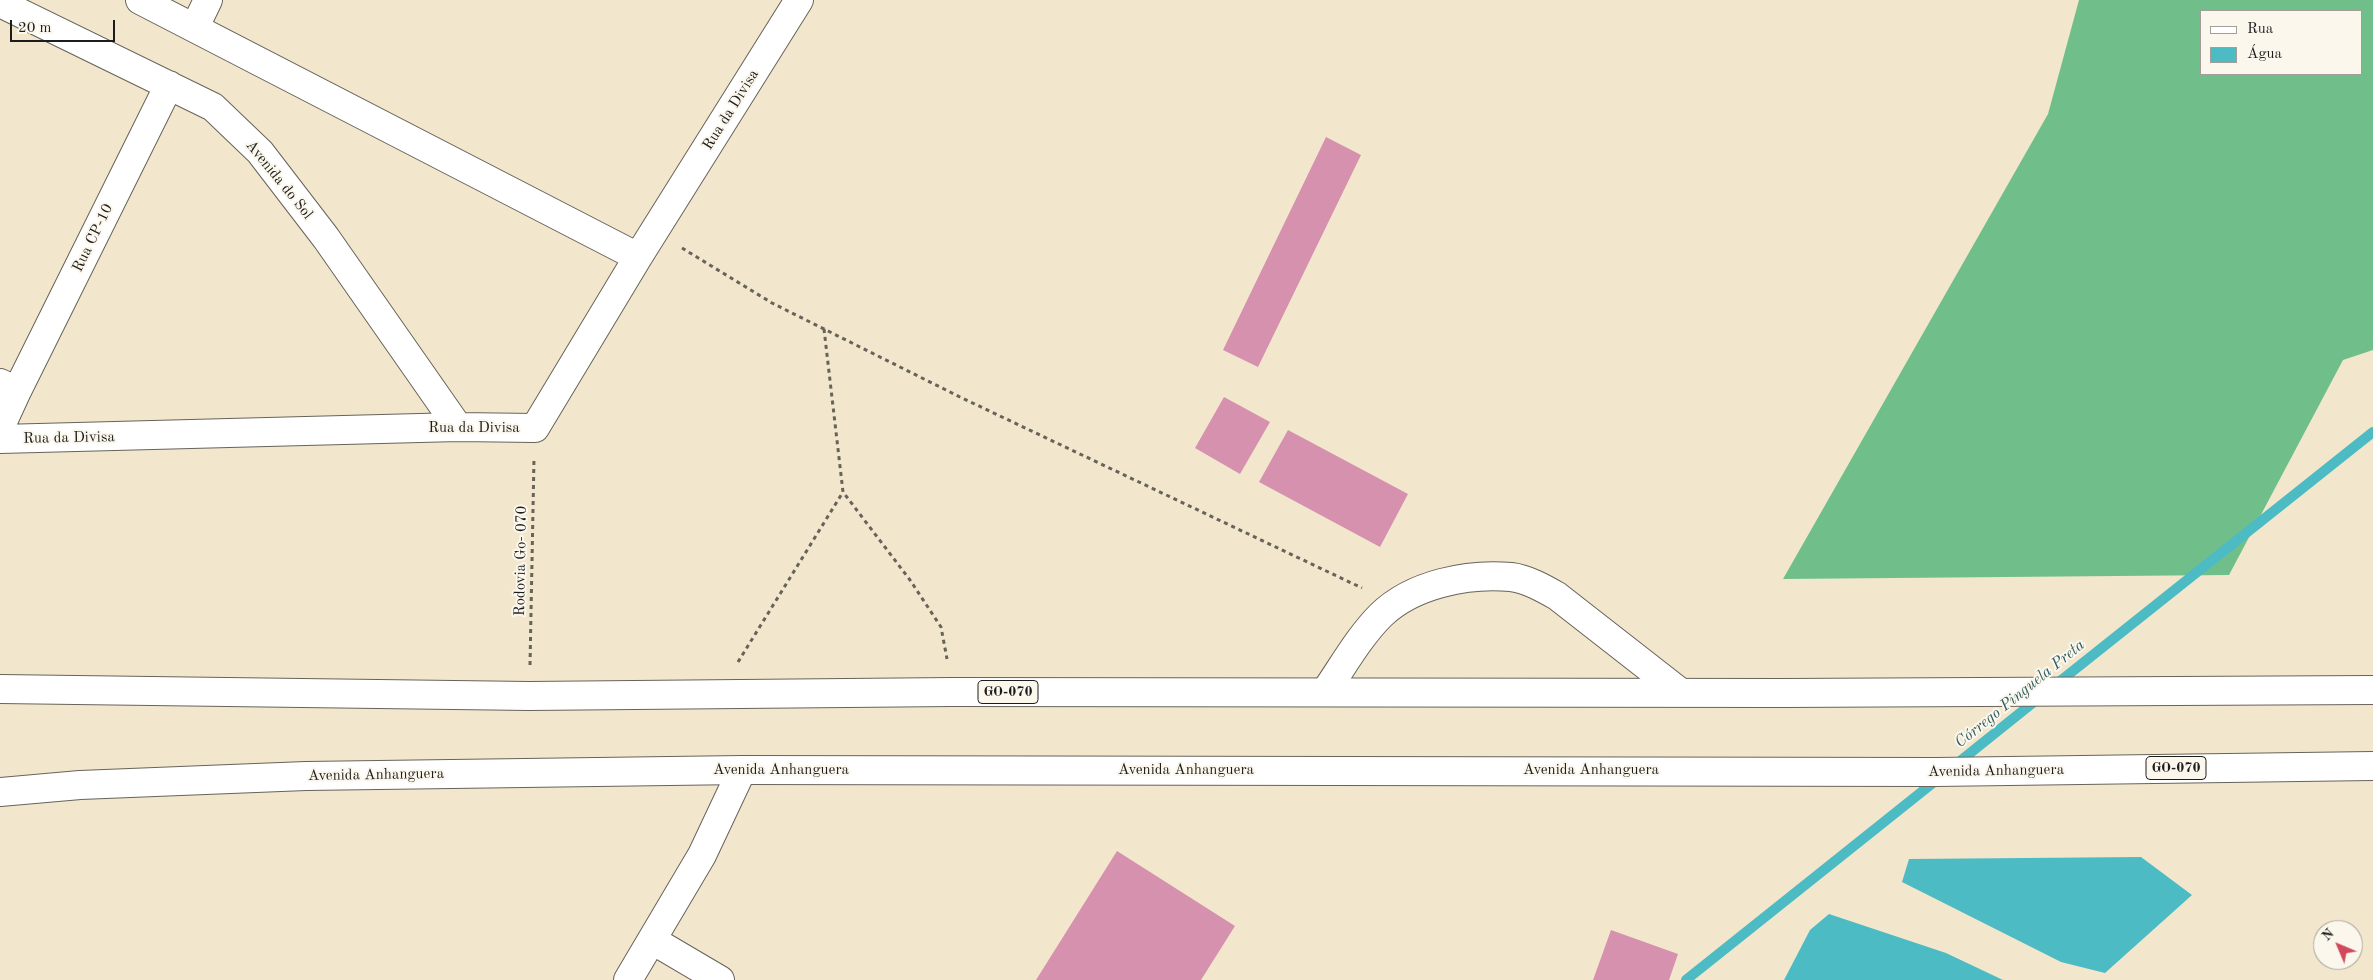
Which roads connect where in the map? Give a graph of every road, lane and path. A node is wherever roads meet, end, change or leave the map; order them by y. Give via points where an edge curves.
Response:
1 (140, 0) edge
2 (208, 0) edge
3 (799, 0) edge
4 (0, 3) edge
5 (195, 27) junction
6 (169, 84) junction
7 (656, 232) junction
8 (638, 256) junction
9 (824, 329) junction
10 (9, 387) edge
11 (458, 427) junction
12 (0, 428) edge
13 (535, 428) junction
14 (99, 437) junction
15 (0, 439) edge
16 (0, 458) edge
17 (843, 492) junction
18 (1394, 604) junction
19 (0, 689) edge
20 (2373, 690) edge
21 (952, 692) junction
22 (1325, 692) junction
23 (1680, 692) junction
24 (718, 694) junction
25 (529, 696) junction
26 (2373, 766) edge
27 (742, 770) junction
28 (0, 792) edge
29 (652, 940) junction
30 (628, 980) edge
31 (720, 980) edge

1 - 5 main road
2 - 5 main road
3 - 7 main road, Rua da Divisa
4 - 6 main road, Avenida do Sol
5 - 8 main road
6 - 10 main road, Rua CP-10
6 - 11 main road, Avenida do Sol via 213,107 260,152 326,238
7 - 8 main road, Rua da Divisa
7 - 9 path via 772,303
8 - 13 main road, Rua da Divisa
9 - 17 path
9 - 18 path
10 - 12 main road, Rua CP-10
11 - 13 main road, Rua da Divisa
11 - 14 main road, Rua da Divisa
13 - 25 path, Rodovia Go- 070
14 - 15 main road, Rua da Divisa
14 - 16 main road via 72,446
17 - 21 path via 910,580 941,627
17 - 24 path
18 - 22 main road via 1364,634
18 - 23 main road via 1435,584 1474,578 1512,577 1536,584 1557,596
19 - 25 main road, GO-070
20 - 23 main road, GO-070
21 - 22 main road, GO-070
21 - 24 main road, GO-070
22 - 23 main road, GO-070
24 - 25 main road, GO-070
26 - 27 main road, Avenida Anhanguera / GO-070 via 1936,772
27 - 28 main road, Avenida Anhanguera / GO-070 via 306,776 80,785
27 - 29 main road via 702,856
29 - 30 main road
29 - 31 main road

